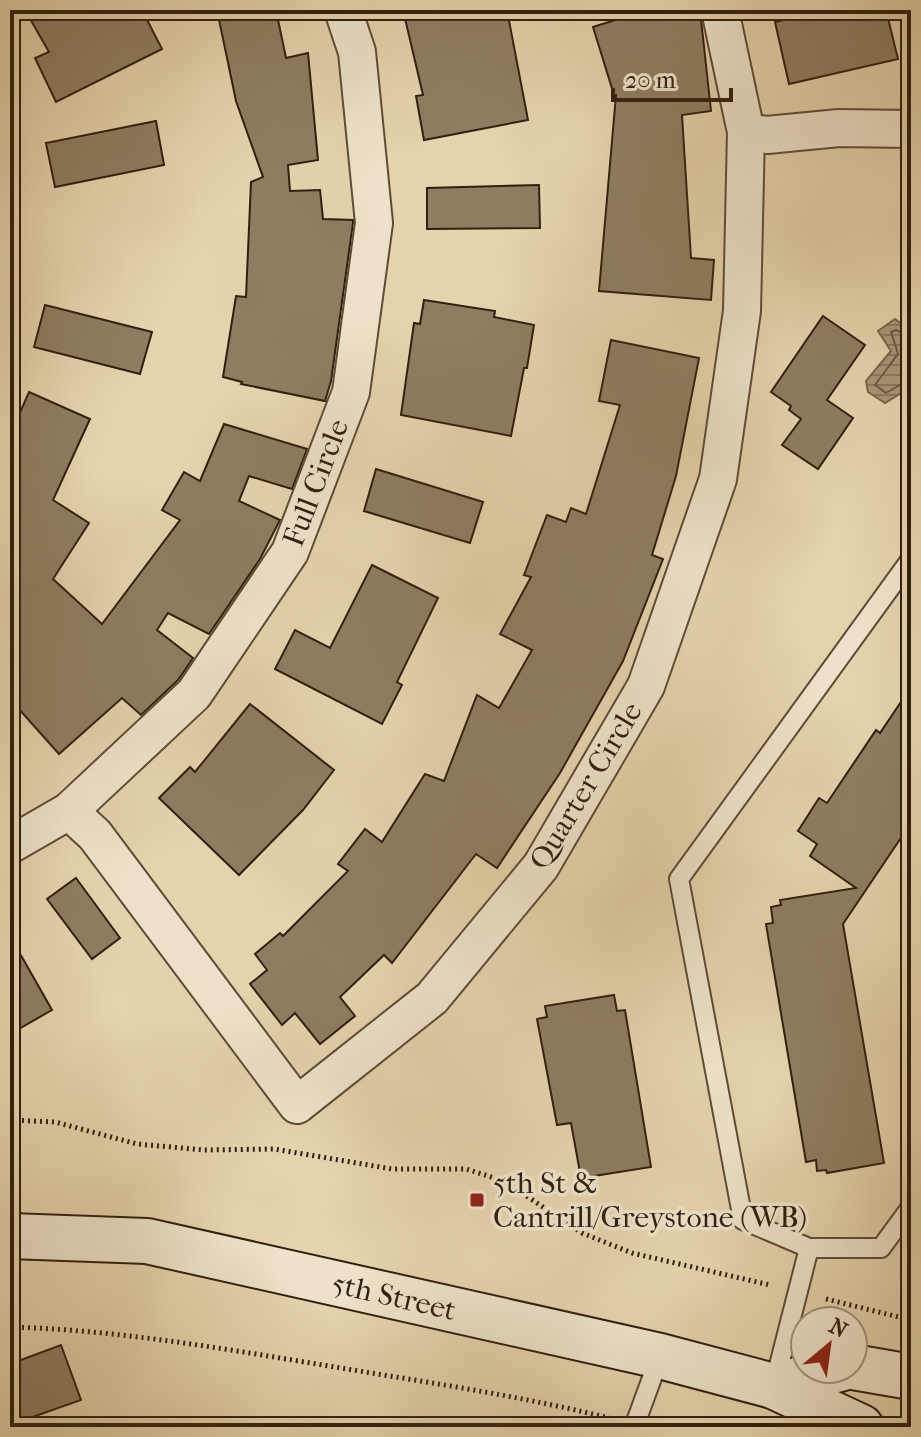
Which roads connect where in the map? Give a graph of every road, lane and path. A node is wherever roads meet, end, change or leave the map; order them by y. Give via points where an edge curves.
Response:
1 (343, 10) edge
2 (720, 10) edge
3 (911, 129) edge
4 (746, 132) junction
5 (911, 559) edge
6 (69, 811) junction
7 (10, 845) edge
8 (10, 1120) edge
9 (911, 1207) edge
10 (10, 1236) edge
11 (809, 1248) junction
12 (798, 1292) junction
13 (911, 1320) edge
14 (10, 1327) edge
15 (660, 1356) junction
16 (869, 1370) edge
17 (911, 1377) edge
18 (789, 1382) edge
19 (773, 1386) junction
20 (635, 1426) edge
21 (861, 1427) edge

1 - 6 street, Full Circle via 357,52 374,223 351,392 290,552 194,694
2 - 4 street, Quarter Circle
3 - 4 street
4 - 6 street, Quarter Circle via 742,311 718,479 646,686 541,866 432,998 297,1105 95,835
5 - 11 lane via 679,879 743,1220
6 - 7 street, Full Circle
8 - 12 path via 55,1122 137,1144 274,1149 392,1169 466,1169 504,1181 582,1233 632,1253
9 - 11 lane via 881,1248
10 - 15 main road, 5th Street via 147,1241
11 - 12 lane
12 - 13 path
12 - 19 lane
14 - 20 path via 78,1329 221,1348 550,1404
15 - 19 main road, 5th Street
15 - 20 lane
16 - 17 main road
18 - 19 main road, 5th Street
19 - 21 main road, 5th Street

